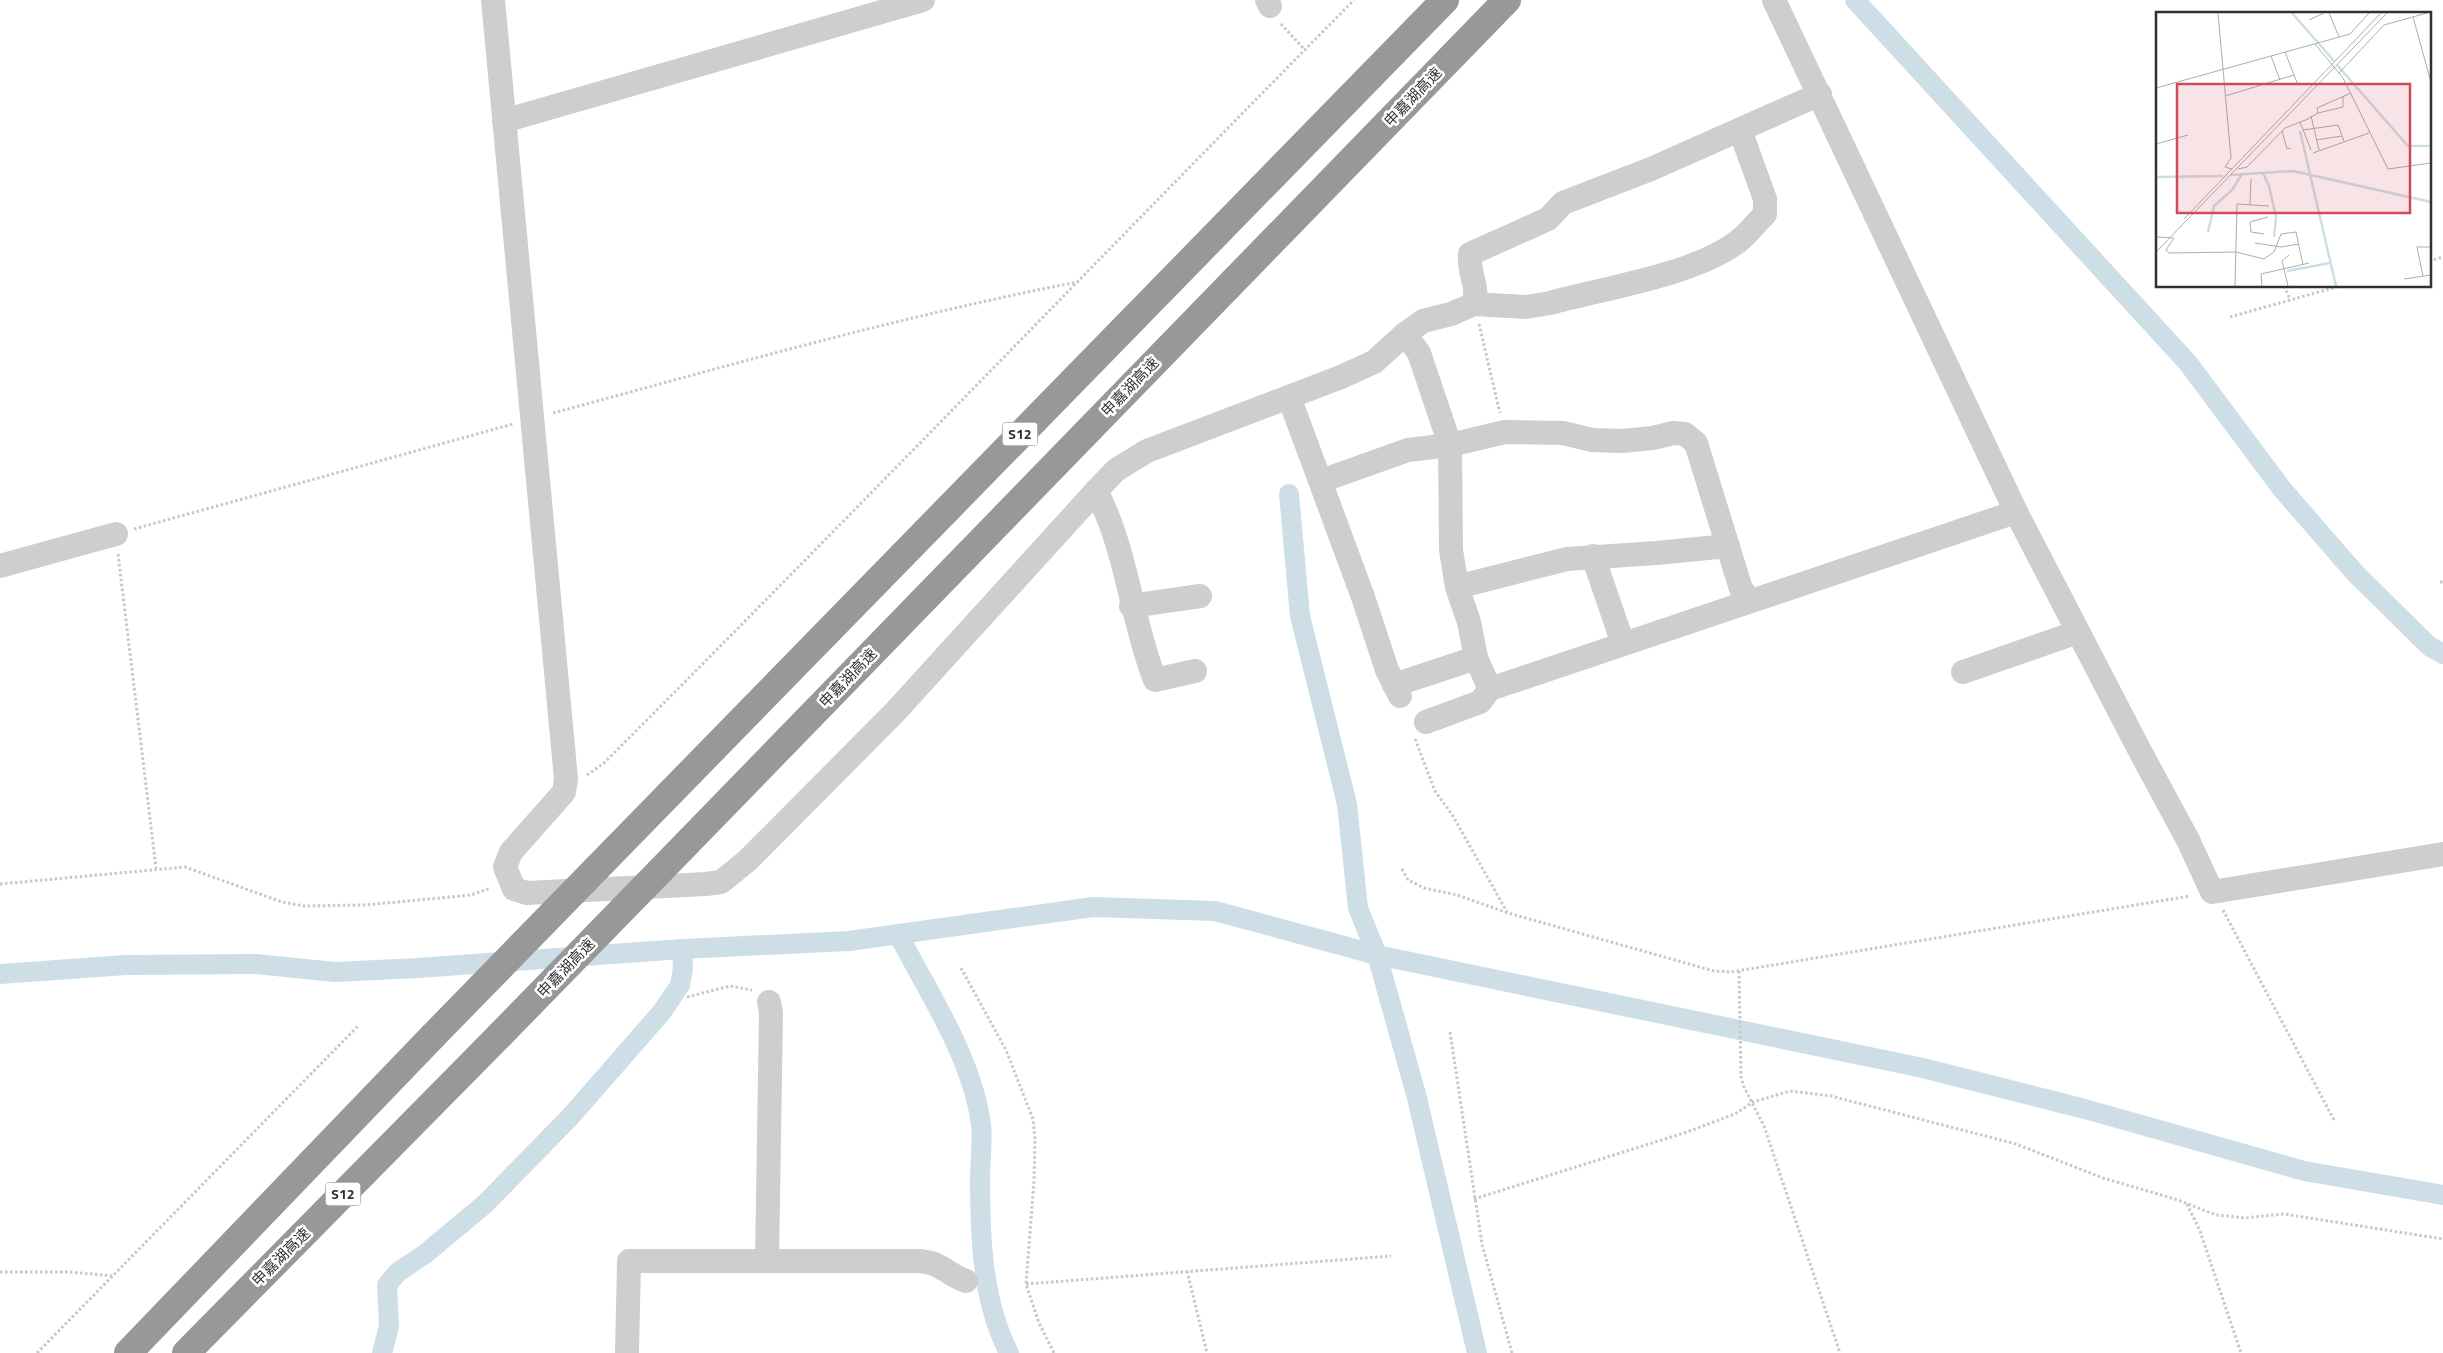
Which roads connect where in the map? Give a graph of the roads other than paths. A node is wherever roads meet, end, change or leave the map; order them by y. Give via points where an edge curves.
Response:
1 (493, 0) edge
2 (923, 0) edge
3 (1445, 0) edge
4 (1507, 0) edge
5 (1774, 0) edge
6 (1820, 94) junction
7 (504, 121) junction
8 (1740, 130) junction
9 (1474, 304) junction
10 (1405, 334) junction
11 (1289, 397) junction
12 (1450, 446) junction
13 (1321, 481) junction
14 (1096, 491) junction
15 (2016, 512) junction
16 (116, 534) road end
17 (1728, 546) junction
18 (1592, 556) junction
19 (0, 566) edge
20 (1457, 587) junction
21 (1200, 596) dead end
22 (1751, 601) junction
23 (1131, 606) junction
24 (2078, 632) junction
25 (1623, 644) junction
26 (1476, 658) junction
27 (1195, 671) dead end
28 (1963, 672) dead end
29 (1490, 689) junction
30 (1420, 729) road end
31 (2443, 854) edge
32 (769, 1002) road end
33 (767, 1261) junction
34 (966, 1281) dead end
35 (128, 1353) edge
36 (186, 1353) edge
37 (627, 1353) edge

1 - 7 lane
2 - 7 lane
3 - 35 highway, S12, bridge via 433,1036
4 - 36 highway, 申嘉湖高速 / S12, bridge via 500,1035
5 - 6 lane
6 - 8 lane
6 - 15 lane
7 - 14 lane via 566,779 564,792 511,852 505,867 514,889 527,893 706,884 721,882 732,875 895,712
8 - 9 lane via 1563,203 1548,219 1470,254 1469,266 1477,292
8 - 9 lane via 1765,199 1765,214 1740,240 1693,266 1550,303 1526,307
9 - 10 lane via 1423,321
10 - 11 lane via 1374,362
10 - 12 lane via 1419,353
11 - 13 lane
11 - 14 lane via 1147,451 1116,470
12 - 13 lane via 1408,450
12 - 17 lane via 1504,432 1563,433 1592,440 1622,441 1685,434 1696,443
12 - 20 lane via 1450,550
13 - 26 lane via 1397,691
14 - 23 lane via 1118,545
15 - 22 lane
15 - 24 lane
16 - 19 lane
17 - 18 lane via 1656,554
17 - 22 lane via 1741,589
18 - 20 lane via 1567,559
18 - 25 lane
20 - 26 lane
21 - 23 lane
22 - 25 lane
23 - 27 lane via 1155,680
24 - 28 lane
24 - 31 lane via 2212,892
25 - 29 lane
26 - 29 lane
29 - 30 lane via 1480,702
32 - 33 lane
33 - 34 lane via 935,1262
33 - 37 lane via 629,1261

